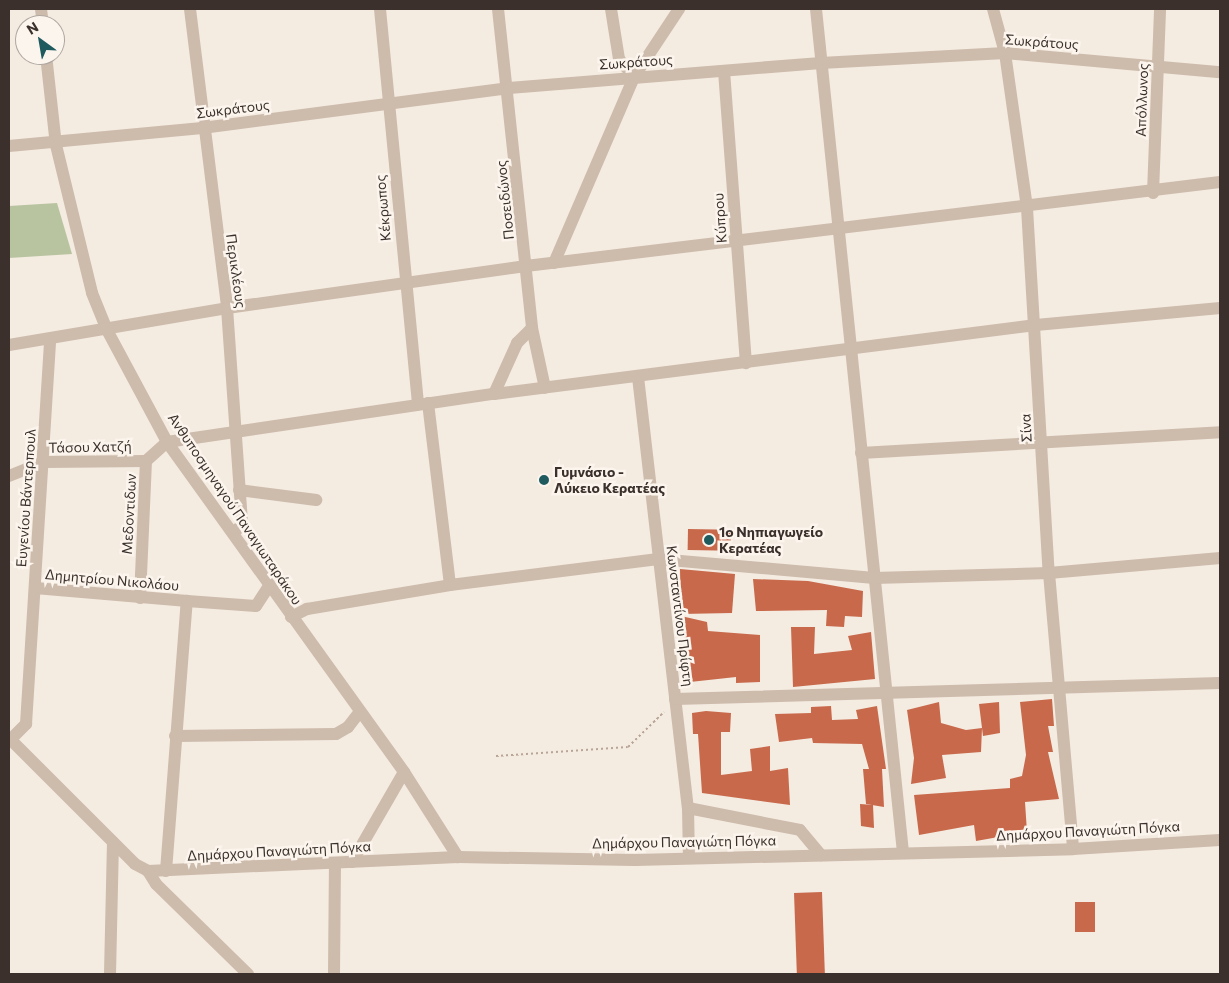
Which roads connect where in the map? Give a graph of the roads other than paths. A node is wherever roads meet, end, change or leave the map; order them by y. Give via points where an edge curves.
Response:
1 (190, 9) edge
2 (380, 9) edge
3 (498, 9) edge
4 (611, 9) edge
5 (679, 9) edge
6 (816, 9) edge
7 (992, 9) edge
8 (1160, 9) edge
9 (1005, 54) junction
10 (821, 63) junction
11 (47, 65) edge
12 (1158, 66) junction
13 (724, 71) junction
14 (1220, 72) edge
15 (634, 77) junction
16 (509, 88) junction
17 (390, 104) junction
18 (202, 128) junction
19 (56, 145) junction
20 (9, 146) edge
21 (1220, 182) edge
22 (1153, 193) junction
23 (1027, 208) junction
24 (838, 229) junction
25 (737, 242) junction
26 (554, 263) junction
27 (526, 266) junction
28 (405, 285) junction
29 (227, 308) junction
30 (1220, 308) edge
31 (1036, 325) junction
32 (532, 328) junction
33 (107, 330) junction
34 (50, 341) junction
35 (9, 345) edge
36 (851, 349) junction
37 (746, 362) junction
38 (638, 377) junction
39 (545, 388) junction
40 (494, 394) junction
41 (423, 404) junction
42 (234, 431) junction
43 (1220, 432) edge
44 (168, 442) junction
45 (1042, 445) junction
46 (861, 453) junction
47 (146, 460) junction
48 (44, 462) junction
49 (9, 476) edge
50 (239, 490) junction
51 (316, 500) dead end
52 (233, 533) junction
53 (1220, 558) edge
54 (658, 559) junction
55 (1049, 573) junction
56 (874, 578) junction
57 (450, 585) junction
58 (268, 586) junction
59 (35, 588) junction
60 (140, 598) junction
61 (186, 601) junction
62 (291, 617) junction
63 (1220, 683) edge
64 (1061, 688) junction
65 (886, 694) junction
66 (675, 698) junction
67 (359, 712) junction
68 (175, 736) junction
69 (9, 739) edge
70 (404, 772) junction
71 (688, 808) junction
72 (1220, 840) edge
73 (113, 842) junction
74 (1073, 848) junction
75 (903, 853) junction
76 (821, 855) junction
77 (458, 857) junction
78 (689, 858) junction
79 (352, 862) junction
80 (336, 863) junction
81 (148, 871) junction
82 (166, 871) junction
83 (110, 974) edge
84 (248, 974) edge
85 (334, 974) edge

1 - 18 street, Περικλέους
2 - 17 street, Κέκρωπος
3 - 16 street, Ποσειδώνος
4 - 15 street via 619,59
5 - 15 street
6 - 10 street
7 - 9 street, Σίνα
8 - 12 street, Απόλλωνος
9 - 10 street, Σωκράτους
9 - 12 street, Σωκράτους
9 - 23 street, Σίνα
10 - 13 street, Σωκράτους
10 - 24 street
11 - 19 street, Ανθυποσμηναγού Παναγιωταράκου
12 - 14 street, Σωκράτους
12 - 22 street, Απόλλωνος
13 - 15 street, Σωκράτους
13 - 25 street, Κύπρου
15 - 16 street, Σωκράτους
15 - 26 street via 563,232
16 - 17 street, Σωκράτους
16 - 27 street, Ποσειδώνος
17 - 18 street, Σωκράτους
17 - 28 street, Κέκρωπος
18 - 19 street, Σωκράτους
18 - 29 street, Περικλέους
19 - 20 street, Σωκράτους
19 - 33 street, Ανθυποσμηναγού Παναγιωταράκου via 92,293
21 - 22 street
22 - 23 street
23 - 24 street
23 - 31 street, Σίνα
24 - 25 street
24 - 36 street
25 - 26 street
25 - 37 street, Κύπρου
26 - 27 street
27 - 28 street
27 - 32 street, Ποσειδώνος
28 - 29 street
28 - 41 street, Κέκρωπος
29 - 33 street
29 - 42 street, Περικλέους
30 - 31 street
31 - 36 street
31 - 45 street, Σίνα
32 - 39 street, Ποσειδώνος
32 - 40 street via 517,343
33 - 34 street
33 - 44 street, Ανθυποσμηναγού Παναγιωταράκου
34 - 35 street
34 - 48 street, Ευγενίου Βάντερπουλ
36 - 37 street
36 - 46 street
37 - 38 street
38 - 39 street
38 - 54 street, Κωνσταντίνου Πρίφτη
39 - 40 street
40 - 41 street
41 - 42 street
41 - 57 street, Κέκρωπος
42 - 44 street
42 - 50 street, Περικλέους
43 - 45 street
44 - 47 street, Τάσου Χατζή
44 - 52 street, Ανθυποσμηναγού Παναγιωταράκου
45 - 46 street
45 - 55 street, Σίνα
46 - 56 street
47 - 48 street, Τάσου Χατζή
47 - 60 street, Μεδοντιδων
48 - 49 street, Τάσου Χατζή
48 - 59 street, Ευγενίου Βάντερπουλ
50 - 51 street
50 - 52 street, Περικλέους via 242,525
52 - 58 street, Ανθυποσμηναγού Παναγιωταράκου
53 - 55 street
54 - 56 street
54 - 57 street
54 - 66 street, Κωνσταντίνου Πρίφτη
55 - 56 street
55 - 64 street, Σίνα
56 - 65 street
57 - 62 street via 307,609
58 - 61 street, Δημητρίου Νικολάου via 256,606
58 - 62 street, Ανθυποσμηναγού Παναγιωταράκου
59 - 60 street, Δημητρίου Νικολάου
59 - 69 street, Ευγενίου Βάντερπουλ via 26,724
60 - 61 street, Δημητρίου Νικολάου
61 - 68 street
62 - 67 street, Ανθυποσμηναγού Παναγιωταράκου
63 - 64 street
64 - 65 street
64 - 74 street, Σίνα
65 - 66 street
65 - 75 street
66 - 71 street, Κωνσταντίνου Πρίφτη
67 - 68 street via 348,727 336,734
67 - 70 street, Ανθυποσμηναγού Παναγιωταράκου
68 - 82 street
69 - 73 street
70 - 77 street, Ανθυποσμηναγού Παναγιωταράκου
70 - 79 street
71 - 76 street via 800,830
71 - 78 street, Κωνσταντίνου Πρίφτη
72 - 74 street, Δημάρχου Παναγιώτη Πόγκα
73 - 81 street
73 - 83 street
74 - 75 street, Δημάρχου Παναγιώτη Πόγκα
75 - 76 street, Δημάρχου Παναγιώτη Πόγκα
76 - 78 street, Δημάρχου Παναγιώτη Πόγκα
77 - 78 street, Δημάρχου Παναγιώτη Πόγκα
77 - 79 street, Δημάρχου Παναγιώτη Πόγκα
79 - 80 street, Δημάρχου Παναγιώτη Πόγκα
80 - 82 street, Δημάρχου Παναγιώτη Πόγκα
80 - 85 street
81 - 82 street, Δημάρχου Παναγιώτη Πόγκα
81 - 84 street via 156,884

